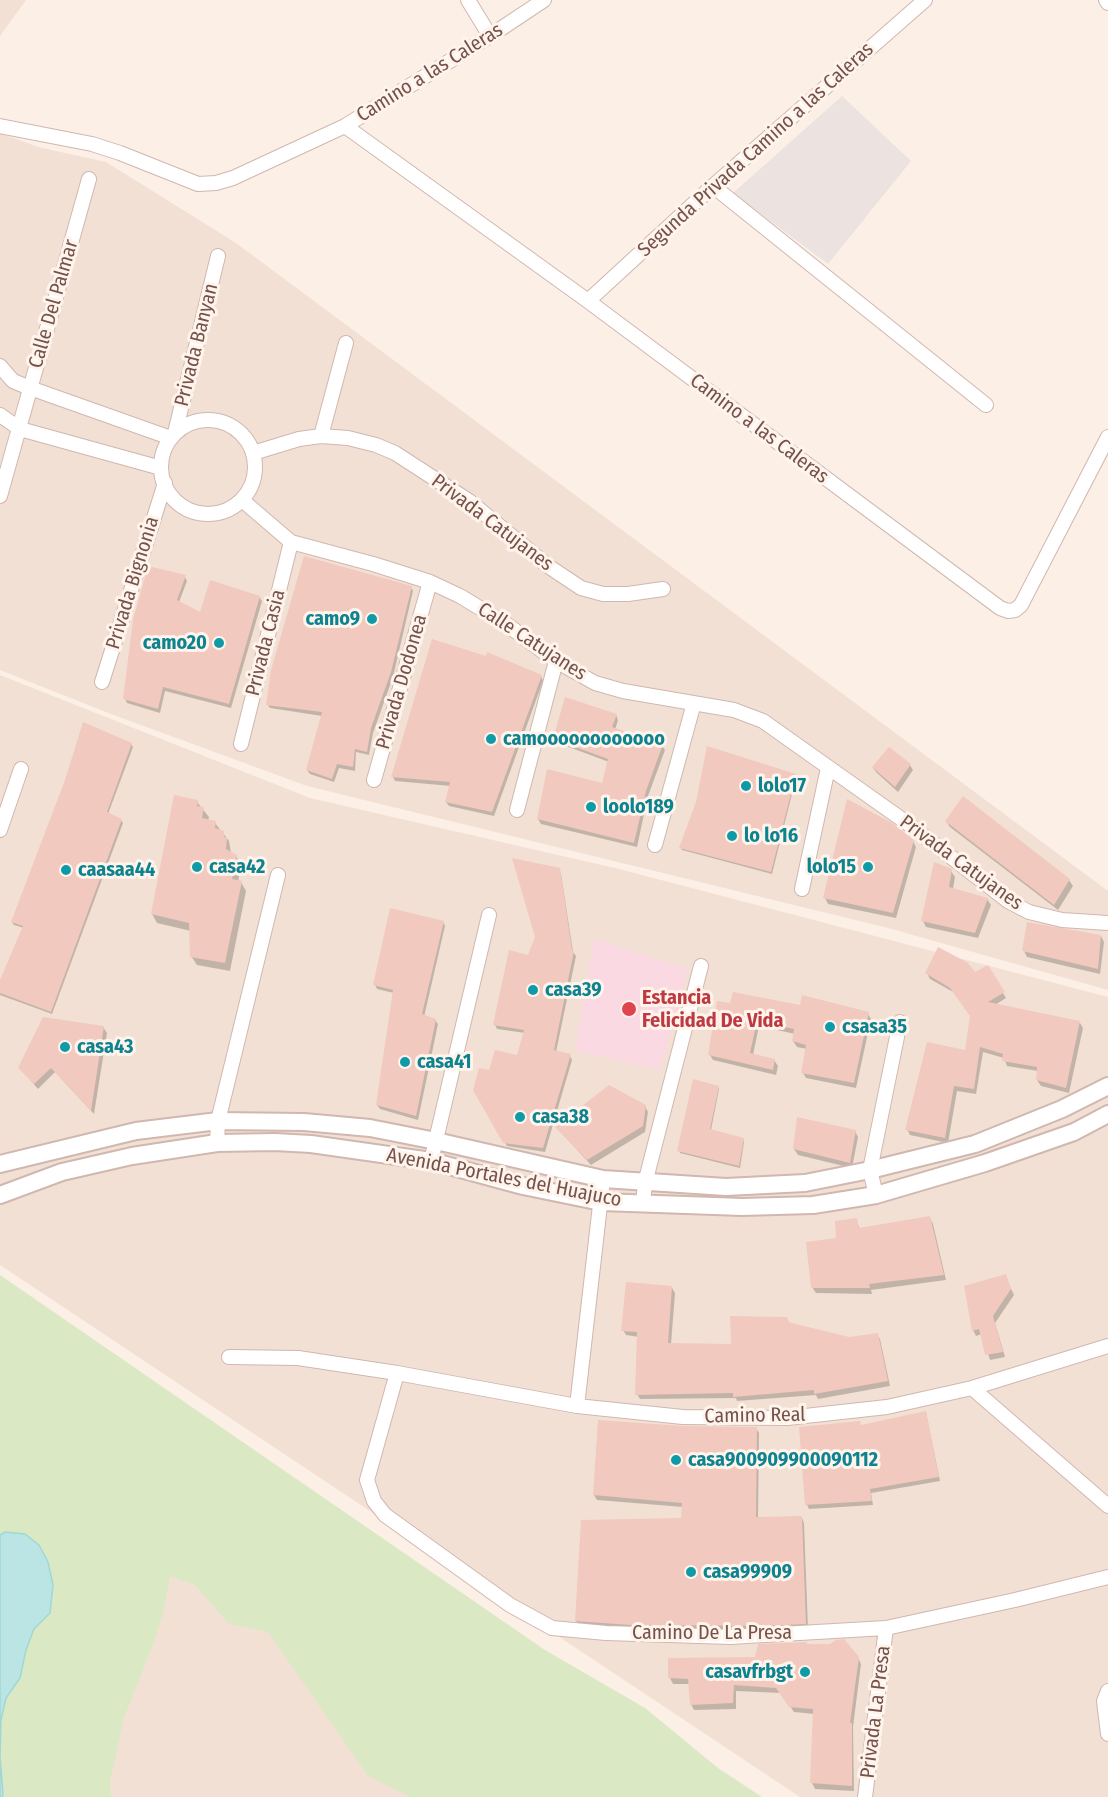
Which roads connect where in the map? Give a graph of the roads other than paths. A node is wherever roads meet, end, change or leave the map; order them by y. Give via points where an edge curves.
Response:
1 (468, 0) edge
2 (544, 0) edge
3 (925, 0) edge
4 (490, 36) junction
5 (0, 126) edge
6 (345, 126) junction
7 (89, 179) dead end
8 (713, 186) junction
9 (218, 256) dead end
10 (588, 301) junction
11 (346, 343) dead end
12 (0, 366) edge
13 (30, 388) junction
14 (986, 405) dead end
15 (0, 415) edge
16 (20, 429) junction
17 (173, 436) junction
18 (321, 436) junction
19 (1108, 436) edge
20 (253, 453) junction
21 (161, 468) junction
22 (165, 483) junction
23 (0, 496) edge
24 (242, 500) junction
25 (291, 542) junction
26 (430, 582) junction
27 (663, 589) dead end
28 (556, 661) junction
29 (102, 682) dead end
30 (694, 703) junction
31 (241, 744) dead end
32 (828, 768) junction
33 (21, 769) dead end
34 (374, 780) dead end
35 (517, 810) dead end
36 (0, 830) edge
37 (655, 845) dead end
38 (278, 875) dead end
39 (802, 889) dead end
40 (489, 915) dead end
41 (1108, 923) edge
42 (701, 966) dead end
43 (900, 1022) dead end
44 (1108, 1086) edge
45 (1108, 1114) edge
46 (218, 1121) junction
47 (436, 1141) junction
48 (217, 1143) junction
49 (431, 1161) junction
50 (0, 1164) edge
51 (870, 1170) junction
52 (603, 1179) junction
53 (645, 1183) junction
54 (0, 1195) edge
55 (876, 1195) junction
56 (601, 1202) junction
57 (643, 1203) junction
58 (1108, 1346) edge
59 (229, 1357) dead end
60 (397, 1373) junction
61 (972, 1388) junction
62 (577, 1406) junction
63 (1108, 1506) edge
64 (1108, 1577) edge
65 (886, 1628) junction
66 (1108, 1691) edge
67 (1108, 1734) edge
68 (865, 1797) edge

1 - 4 street
2 - 4 street, Camino a las Caleras
3 - 8 street, Segunda Privada Camino a las Caleras
4 - 6 street, Camino a las Caleras
5 - 6 street, Camino a las Caleras via 92,144 198,184 233,178
6 - 10 street, Camino a las Caleras
7 - 13 street, Calle Del Palmar
8 - 10 street, Segunda Privada Camino a las Caleras
8 - 14 street
9 - 17 street, Privada Banyan
10 - 19 street, Camino a las Caleras via 1008,611 1022,605
11 - 18 street
12 - 13 street via 13,381
13 - 16 street, Calle Del Palmar
13 - 17 street
15 - 16 street
16 - 21 street
16 - 23 street, Calle Del Palmar
17 - 20 street via 188,424 220,421 246,438
17 - 21 street
18 - 20 street, Privada Catujanes
18 - 27 street, Privada Catujanes via 348,438 394,453 469,501 581,588 603,594
20 - 24 street via 254,478
21 - 22 street
22 - 24 street via 172,497 199,513 222,512
22 - 29 street, Privada Bignonia
24 - 25 street, Calle Catujanes
25 - 26 street, Calle Catujanes
25 - 31 street, Privada Casia
26 - 28 street, Calle Catujanes via 506,624
26 - 34 street, Privada Dodonea
28 - 30 street, Calle Catujanes via 595,683
28 - 35 street
30 - 32 street, Calle Catujanes via 734,710 763,722
30 - 37 street
32 - 39 street
32 - 41 street, Privada Catujanes via 1008,901 1051,917
33 - 36 street
38 - 46 street
40 - 47 street
42 - 53 street
43 - 51 street
44 - 51 street, Avenida Portales del Huajuco via 975,1144
45 - 55 street, Avenida Portales del Huajuco via 1074,1132
46 - 47 street, Avenida Portales del Huajuco via 304,1122 369,1128
46 - 48 street
46 - 50 street, Avenida Portales del Huajuco via 136,1131
47 - 49 street
47 - 52 street, Avenida Portales del Huajuco
48 - 49 street, Avenida Portales del Huajuco via 311,1143
48 - 54 street, Avenida Portales del Huajuco via 62,1172
49 - 56 street, Avenida Portales del Huajuco
51 - 53 street, Avenida Portales del Huajuco via 805,1183 737,1187
51 - 55 street
52 - 53 street, Avenida Portales del Huajuco
52 - 56 street
53 - 57 street
55 - 57 street, Avenida Portales del Huajuco via 813,1205
56 - 57 street, Avenida Portales del Huajuco
56 - 62 street
58 - 61 street, Camino Real
59 - 60 street, Camino Real via 298,1358
60 - 62 street, Camino Real
60 - 65 street, Camino De La Presa via 367,1480 374,1501 385,1515 510,1605 552,1628 730,1637
61 - 62 street, Camino Real via 887,1407 787,1418 683,1417
61 - 63 street
64 - 65 street, Camino De La Presa
65 - 68 street, Privada La Presa
66 - 67 street via 1104,1701

